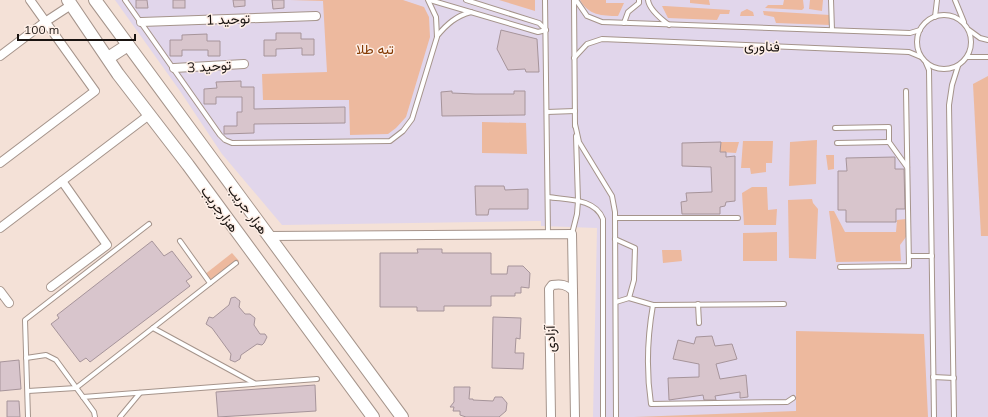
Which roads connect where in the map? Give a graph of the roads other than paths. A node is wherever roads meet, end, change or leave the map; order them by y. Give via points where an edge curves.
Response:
1 (30, 0) edge
2 (95, 0) edge
3 (125, 0) edge
4 (429, 0) edge
5 (466, 0) edge
6 (545, 0) edge
7 (575, 0) edge
8 (640, 0) edge
9 (648, 0) edge
10 (831, 0) edge
11 (937, 0) edge
12 (955, 0) edge
13 (70, 3) edge
14 (471, 12) junction
15 (316, 16) dead end
16 (935, 17) junction
17 (45, 22) junction
18 (141, 22) junction
19 (624, 23) junction
20 (965, 24) junction
21 (669, 25) junction
22 (546, 30) junction
23 (832, 30) junction
24 (920, 30) junction
25 (969, 30) junction
26 (437, 37) junction
27 (988, 40) edge
28 (128, 45) junction
29 (0, 56) edge
30 (921, 57) junction
31 (968, 57) junction
32 (108, 58) junction
33 (574, 58) junction
34 (988, 58) edge
35 (926, 63) junction
36 (244, 64) dead end
37 (958, 66) junction
38 (174, 68) junction
39 (906, 92) dead end
40 (575, 111) junction
41 (547, 112) junction
42 (149, 115) junction
43 (575, 124) junction
44 (835, 128) dead end
45 (837, 142) dead end
46 (889, 142) junction
47 (0, 163) edge
48 (907, 167) junction
49 (62, 181) junction
50 (548, 197) junction
51 (578, 201) junction
52 (615, 218) junction
53 (738, 218) dead end
54 (149, 224) dead end
55 (0, 228) edge
56 (548, 234) junction
57 (572, 234) junction
58 (268, 236) junction
59 (615, 239) junction
60 (180, 241) dead end
61 (909, 256) junction
62 (932, 256) junction
63 (236, 263) dead end
64 (840, 267) dead end
65 (210, 283) junction
66 (51, 286) dead end
67 (0, 291) edge
68 (573, 291) junction
69 (629, 298) junction
70 (616, 302) junction
71 (9, 303) dead end
72 (698, 304) junction
73 (784, 304) dead end
74 (653, 305) junction
75 (699, 323) dead end
76 (153, 328) junction
77 (26, 358) junction
78 (933, 378) junction
79 (954, 378) junction
80 (317, 379) dead end
81 (255, 384) junction
82 (76, 388) junction
83 (28, 391) junction
84 (140, 393) junction
85 (83, 397) junction
86 (793, 398) dead end
87 (28, 417) edge
88 (94, 417) edge
89 (120, 417) edge
90 (373, 417) edge
91 (402, 417) edge
92 (551, 417) edge
93 (575, 417) edge
94 (604, 417) edge
95 (616, 417) edge
96 (934, 417) edge
97 (954, 417) edge

1 - 17 street
2 - 28 main road, هزار جریب
3 - 18 lane
4 - 14 lane
4 - 26 lane via 436,17
5 - 22 lane via 539,23
6 - 22 lane
7 - 19 lane, فناوری via 587,16 602,22
7 - 33 lane
8 - 19 lane via 626,15
9 - 21 lane via 659,17
10 - 23 lane
11 - 16 lane
12 - 20 lane
13 - 17 street
13 - 32 main road, هزارجریب
14 - 22 lane via 538,32
14 - 26 lane via 459,15 445,26
15 - 18 street, توحید 1
16 - 20 lane via 948,15
16 - 24 lane via 926,22
17 - 29 street
17 - 47 street via 95,91
18 - 38 lane
19 - 21 lane, فناوری
20 - 25 lane
21 - 23 lane, فناوری
22 - 41 lane
23 - 24 lane, فناوری via 910,33
24 - 30 lane via 917,46
25 - 27 lane
25 - 31 lane via 972,41
26 - 38 lane via 412,118 402,132 390,141 232,143 220,135
28 - 32 main road
28 - 58 main road, هزار جریب
30 - 33 lane, فناوری via 910,52 602,39 587,44
30 - 35 lane
31 - 34 lane
31 - 37 lane
32 - 42 main road, هزارجریب
33 - 40 lane
35 - 37 lane via 945,70
35 - 62 lane via 929,70
36 - 38 street, توحید 3
37 - 79 lane via 949,105
39 - 48 lane
40 - 41 lane
40 - 43 lane
41 - 50 lane
42 - 49 street
42 - 90 main road, هزارجریب
43 - 51 lane
43 - 52 lane via 579,142 612,196
44 - 46 lane via 889,127
45 - 46 lane
46 - 48 lane
48 - 61 lane
49 - 55 street
49 - 66 street via 107,245
50 - 51 lane
50 - 56 lane
51 - 57 lane via 578,214
51 - 94 lane via 597,209 603,219
52 - 53 lane
52 - 59 lane
54 - 77 lane via 25,320
56 - 57 street
56 - 58 street
57 - 68 street, آزادی
58 - 91 main road, هزار جریب
59 - 69 lane via 635,248 634,280
59 - 70 lane
60 - 65 lane
61 - 62 lane
61 - 64 lane via 909,266
62 - 78 lane
63 - 65 lane
65 - 76 lane
67 - 71 street
68 - 92 street, آزادی via 562,284 552,285 549,289
68 - 93 street, آزادی
69 - 70 lane
69 - 74 lane
70 - 95 lane
72 - 73 lane
72 - 74 lane
72 - 75 lane
74 - 86 lane via 647,349 651,404 787,402
76 - 81 lane
76 - 82 lane
77 - 82 lane via 46,355 53,357
77 - 83 lane
78 - 79 lane
78 - 96 lane
79 - 97 lane
80 - 81 lane
81 - 84 lane
82 - 83 lane
82 - 85 lane
83 - 87 lane
84 - 85 lane
84 - 89 lane
85 - 88 lane via 94,412

